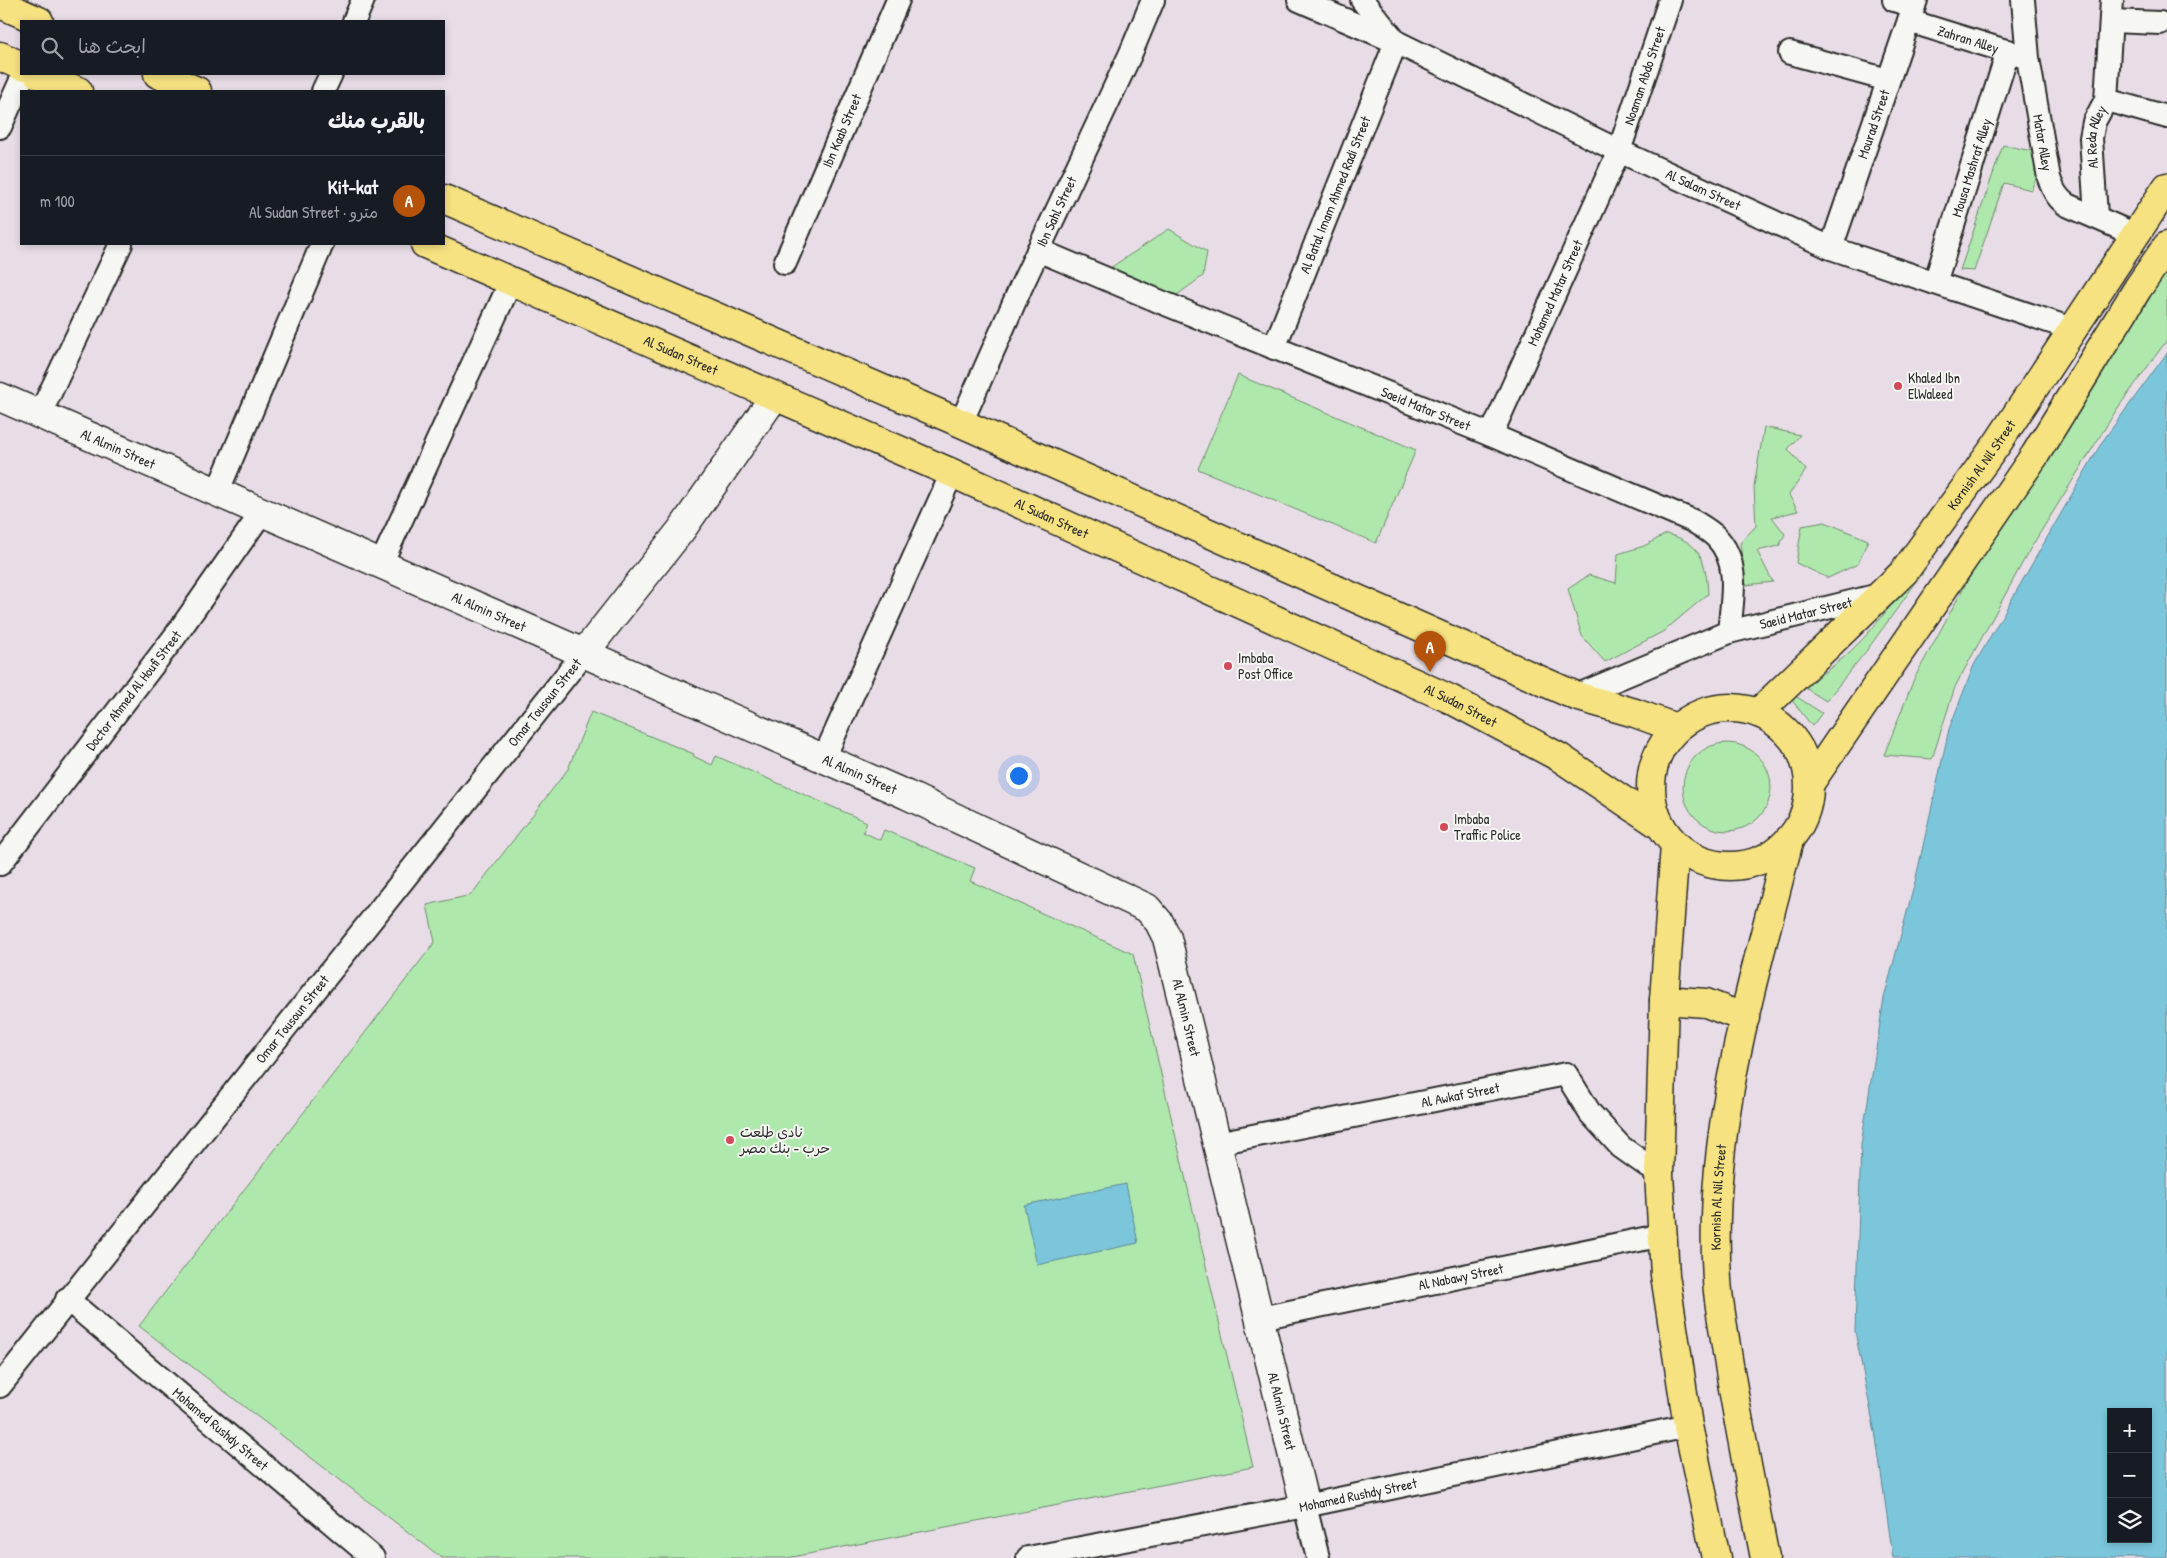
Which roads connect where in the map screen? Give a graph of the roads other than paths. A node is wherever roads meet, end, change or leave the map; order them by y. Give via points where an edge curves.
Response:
1 (363, 0) edge
2 (898, 0) edge
3 (1153, 0) edge
4 (1299, 0) edge
5 (1362, 0) edge
6 (1670, 0) edge
7 (2022, 0) edge
8 (0, 4) edge
9 (1908, 7) edge
10 (2111, 10) edge
11 (37, 20) edge
12 (354, 20) edge
13 (2160, 24) dead end
14 (1396, 42) junction
15 (1790, 53) dead end
16 (2018, 55) junction
17 (0, 56) edge
18 (20, 66) edge
19 (24, 75) edge
20 (40, 75) edge
21 (160, 75) edge
22 (331, 75) edge
23 (1888, 80) junction
24 (76, 90) edge
25 (195, 90) edge
26 (323, 90) edge
27 (2106, 100) junction
28 (2167, 116) edge
29 (0, 127) edge
30 (1619, 151) junction
31 (2167, 187) edge
32 (445, 199) edge
33 (2096, 216) junction
34 (2136, 235) junction
35 (121, 245) edge
36 (322, 245) edge
37 (427, 245) edge
38 (2167, 246) edge
39 (1831, 248) junction
40 (1038, 250) junction
41 (785, 263) dead end
42 (511, 281) junction
43 (1935, 283) junction
44 (2072, 329) junction
45 (1274, 348) junction
46 (774, 397) junction
47 (2, 403) edge
48 (40, 414) junction
49 (961, 423) junction
50 (1491, 434) junction
51 (952, 473) junction
52 (217, 493) junction
53 (262, 512) junction
54 (381, 564) junction
55 (1883, 594) junction
56 (1729, 632) junction
57 (584, 653) junction
58 (1576, 696) junction
59 (1758, 713) junction
60 (1676, 728) junction
61 (824, 758) junction
62 (1810, 783) junction
63 (1668, 836) junction
64 (1789, 840) junction
65 (0, 864) edge
66 (1664, 1000) junction
67 (1745, 1018) junction
68 (1217, 1143) junction
69 (1659, 1174) junction
70 (1663, 1235) junction
71 (67, 1299) junction
72 (1260, 1318) junction
73 (0, 1386) edge
74 (1688, 1426) junction
75 (1306, 1506) junction
76 (373, 1558) edge
77 (1028, 1558) edge
78 (1318, 1558) edge
79 (1716, 1558) edge
80 (1765, 1558) edge

1 - 12 street
2 - 41 street, Ibn Kaab Street
3 - 40 street, Ibn Sahl Street
4 - 14 street
5 - 14 street, Al Salam Street
6 - 30 street, Noaman Abdo Street
7 - 16 street, Matar Alley
8 - 11 main road
9 - 16 street, Zahran Alley
9 - 23 street, Mourad Street
10 - 13 street
10 - 27 street, Al Reda Alley
14 - 30 street, Al Salam Street
14 - 45 street, Al Batal Imam Ahmed Radi Street
15 - 23 street
16 - 33 street, Matar Alley via 2054,191 2068,205
16 - 43 street, Mousa Mashraf Alley
17 - 18 main road
19 - 29 street
20 - 24 main road
21 - 25 main road
22 - 26 street
23 - 39 street, Mourad Street
27 - 28 street
27 - 33 street, Al Reda Alley via 2094,122 2092,138
30 - 39 street, Al Salam Street
30 - 50 street, Mohamed Matar Street
31 - 34 main road, Kornish Al Nil Street
32 - 49 main road
33 - 34 street, Matar Alley
34 - 44 main road, Kornish Al Nil Street
35 - 48 street
36 - 52 street
37 - 42 main road, Al Sudan Street
38 - 62 main road via 2035,455
39 - 43 street, Al Salam Street
40 - 45 street, Saeid Matar Street
40 - 49 street, Ibn Sahl Street
42 - 46 main road, Al Sudan Street
42 - 54 street
43 - 44 street, Al Salam Street
44 - 55 main road, Kornish Al Nil Street via 1997,444 1904,572
45 - 50 street, Saeid Matar Street
46 - 51 main road, Al Sudan Street
46 - 57 street via 682,529
47 - 48 street, Al Almin Street
48 - 52 street, Al Almin Street
49 - 58 main road
50 - 56 street, Saeid Matar Street via 1694,521 1716,537 1730,557 1733,580
51 - 61 street
51 - 63 main road, Al Sudan Street via 1450,699 1559,757
52 - 53 street, Al Almin Street
53 - 54 street, Al Almin Street
53 - 65 street, Doctor Ahmed Al Houfi Street via 176,635
54 - 57 street, Al Almin Street
55 - 56 street, Saeid Matar Street
55 - 59 main road, Kornish Al Nil Street
56 - 58 street, Saeid Matar Street
57 - 61 street, Al Almin Street
57 - 71 street, Omar Tousoun Street
58 - 60 main road
59 - 60 main road via 1730,708 1701,713
59 - 62 main road via 1778,724 1794,740 1805,760
60 - 63 main road via 1660,750 1651,775 1652,802
61 - 68 street, Al Almin Street via 1147,908 1159,922 1166,938
62 - 64 main road via 1808,803
63 - 64 main road via 1696,858 1720,866 1746,864 1769,856
63 - 66 main road
64 - 67 main road, Kornish Al Nil Street
66 - 67 main road via 1706,1003
66 - 69 main road
67 - 80 main road, Kornish Al Nil Street via 1723,1125 1717,1193 1717,1279 1737,1420
68 - 69 street, Al Awkaf Street via 1566,1074 1590,1113 1621,1147
68 - 72 street, Al Almin Street
69 - 70 main road
70 - 72 street, Al Nabawy Street
70 - 74 main road via 1665,1275
71 - 73 street, Omar Tousoun Street
71 - 76 street, Mohamed Rushdy Street
72 - 75 street, Al Almin Street
74 - 75 street, Mohamed Rushdy Street
74 - 79 main road
75 - 77 street, Mohamed Rushdy Street
75 - 78 street

